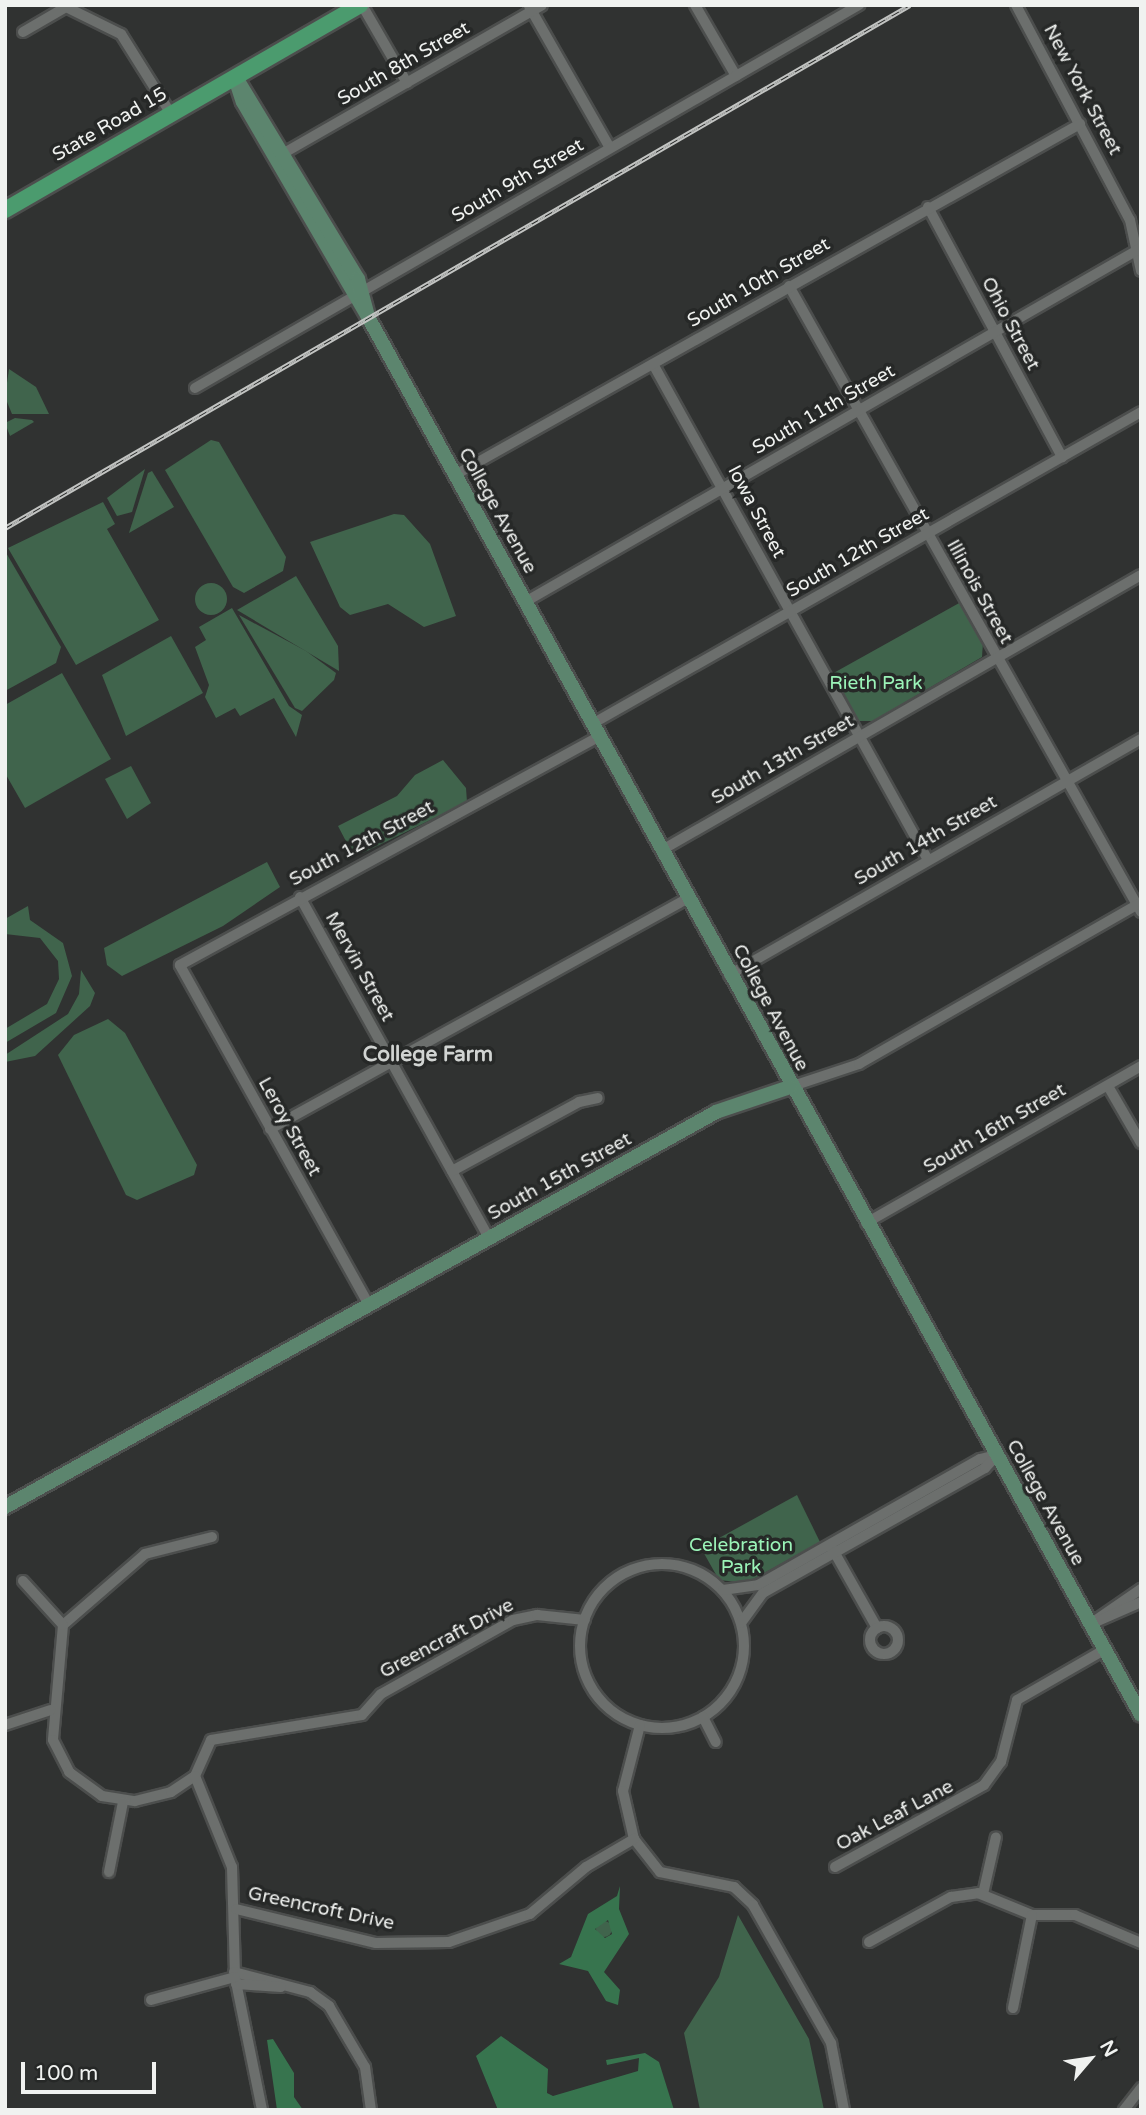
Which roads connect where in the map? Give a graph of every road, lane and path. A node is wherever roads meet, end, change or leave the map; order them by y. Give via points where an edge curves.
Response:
1 (361, 5) edge
2 (695, 5) edge
3 (859, 5) edge
4 (1016, 5) edge
5 (64, 6) edge
6 (534, 7) edge
7 (23, 32) dead end
8 (736, 76) junction
9 (235, 78) junction
10 (407, 83) junction
11 (171, 114) junction
12 (1080, 124) junction
13 (610, 148) junction
14 (284, 153) junction
15 (928, 207) junction
16 (5, 209) edge
17 (1139, 249) edge
18 (1141, 271) edge
19 (789, 286) junction
20 (358, 293) junction
21 (995, 333) junction
22 (653, 364) junction
23 (194, 388) dead end
24 (859, 410) junction
25 (1141, 412) edge
26 (1062, 457) junction
27 (455, 475) junction
28 (724, 488) junction
29 (927, 534) junction
30 (1141, 575) edge
31 (525, 602) junction
32 (790, 612) junction
33 (996, 659) junction
34 (596, 731) junction
35 (859, 736) junction
36 (1141, 739) edge
37 (1066, 782) junction
38 (662, 850) junction
39 (928, 860) junction
40 (300, 897) junction
41 (688, 898) junction
42 (1139, 907) edge
43 (180, 965) joint
44 (729, 975) junction
45 (390, 1060) junction
46 (1141, 1066) edge
47 (1108, 1086) junction
48 (790, 1087) junction
49 (598, 1098) dead end
50 (270, 1129) junction
51 (1141, 1143) edge
52 (452, 1171) junction
53 (866, 1223) junction
54 (489, 1238) junction
55 (369, 1305) junction
56 (997, 1455) junction
57 (5, 1507) edge
58 (212, 1537) dead end
59 (832, 1549) junction
60 (23, 1581) dead end
61 (1141, 1589) edge
62 (723, 1590) junction
63 (1141, 1602) edge
64 (585, 1620) junction
65 (741, 1623) junction
66 (1090, 1624) junction
67 (63, 1625) junction
68 (877, 1628) dead end
69 (1104, 1650) junction
70 (51, 1710) junction
71 (1141, 1716) edge
72 (703, 1717) junction
73 (5, 1725) edge
74 (640, 1725) junction
75 (716, 1742) dead end
76 (195, 1776) junction
77 (123, 1802) junction
78 (996, 1837) dead end
79 (634, 1839) junction
80 (835, 1867) dead end
81 (109, 1871) dead end
82 (983, 1894) junction
83 (236, 1909) junction
84 (1032, 1915) junction
85 (869, 1942) dead end
86 (1141, 1943) edge
87 (235, 1978) junction
88 (151, 2000) dead end
89 (1013, 2008) dead end
90 (1141, 2088) edge
91 (262, 2110) edge
92 (371, 2110) edge
93 (844, 2110) edge
94 (1124, 2110) edge

1 - 9 main road, State Road 15
1 - 10 street
2 - 8 street
3 - 8 street, South 9th Street
4 - 12 street, New York Street
5 - 7 street
5 - 11 street via 121,34
6 - 10 street, South 8th Street
6 - 13 street
8 - 13 street, South 9th Street
9 - 11 main road, State Road 15
9 - 14 main road, College Avenue
9 - 20 main road, College Avenue via 243,102
10 - 14 street, South 8th Street
11 - 16 main road, State Road 15
12 - 15 street, South 10th Street
12 - 17 street, New York Street via 1130,220
13 - 20 street, South 9th Street
14 - 20 main road, College Avenue
15 - 19 street, South 10th Street
15 - 21 street, Ohio Street
17 - 18 street, New York Street
17 - 21 street, South 11th Street
19 - 22 street, South 10th Street
19 - 24 street, Illinois Street
20 - 23 street, South 9th Street
20 - 27 main road, College Avenue
21 - 24 street, South 11th Street
21 - 26 street, Ohio Street
22 - 27 street, South 10th Street
22 - 28 street, Iowa Street
24 - 28 street, South 11th Street
24 - 29 street, Illinois Street
25 - 26 street, South 12th Street
26 - 29 street, South 12th Street
27 - 31 main road, College Avenue
28 - 31 street, South 11th Street
28 - 32 street, Iowa Street
29 - 32 street, South 12th Street
29 - 33 street, Illinois Street
30 - 33 street, South 13th Street
31 - 34 main road, College Avenue
32 - 34 street, South 12th Street
32 - 35 street, Iowa Street
33 - 35 street, South 13th Street
33 - 37 street, Illinois Street
34 - 38 main road, College Avenue
34 - 40 street, South 12th Street
35 - 38 street, South 13th Street
35 - 39 street, Iowa Street
36 - 37 street, South 14th Street
37 - 39 street, South 14th Street
37 - 42 street, Illinois Street
38 - 41 main road, College Avenue
39 - 44 street, South 14th Street
40 - 43 street, South 12th Street
40 - 45 street, Mervin Street
41 - 44 main road, College Avenue
41 - 45 street
42 - 48 street, South 15th Street via 859,1064
43 - 50 street, Leroy Street
44 - 48 main road, College Avenue
45 - 50 street
45 - 52 street, Mervin Street
46 - 47 street, South 16th Street
47 - 51 street
47 - 53 street, South 16th Street
48 - 53 main road, College Avenue
48 - 54 main road, South 15th Street via 734,1104
49 - 52 street via 579,1102
50 - 55 street, Leroy Street
52 - 54 street, Mervin Street
53 - 56 main road, College Avenue
54 - 55 main road, South 15th Street
55 - 57 main road, South 15th Street
56 - 59 street via 985,1468
56 - 66 main road, College Avenue
58 - 67 street via 145,1553
59 - 62 street via 753,1588
59 - 65 street via 758,1597
59 - 68 street
60 - 67 street
61 - 66 street
62 - 64 street via 687,1567 641,1566 602,1590
62 - 65 street
63 - 66 street
64 - 74 street via 581,1654 588,1679 610,1709
64 - 76 street, Greencraft Drive via 537,1615 513,1620 381,1694 362,1715 211,1740
65 - 72 street via 740,1672 724,1700
66 - 69 main road, College Avenue
67 - 70 street
69 - 71 main road, College Avenue
69 - 80 street, Oak Leaf Lane via 1017,1700 1001,1762 984,1785
70 - 73 street
70 - 77 street via 53,1740 69,1772 90,1789
72 - 74 street via 672,1727
72 - 75 street
74 - 79 street via 623,1791
76 - 77 street via 159,1796
76 - 83 street, Greencroft Drive via 228,1850
77 - 81 street
78 - 82 street
79 - 83 street, Greencroft Drive via 586,1867 530,1914 449,1942 376,1943
79 - 93 street via 660,1872 734,1887 753,1905 831,2043
82 - 84 street
82 - 85 street via 951,1897
83 - 87 street
84 - 86 street via 1075,1915
84 - 89 street
87 - 88 street
87 - 91 street
87 - 92 street via 299,1989 323,2000 365,2067
90 - 94 street

